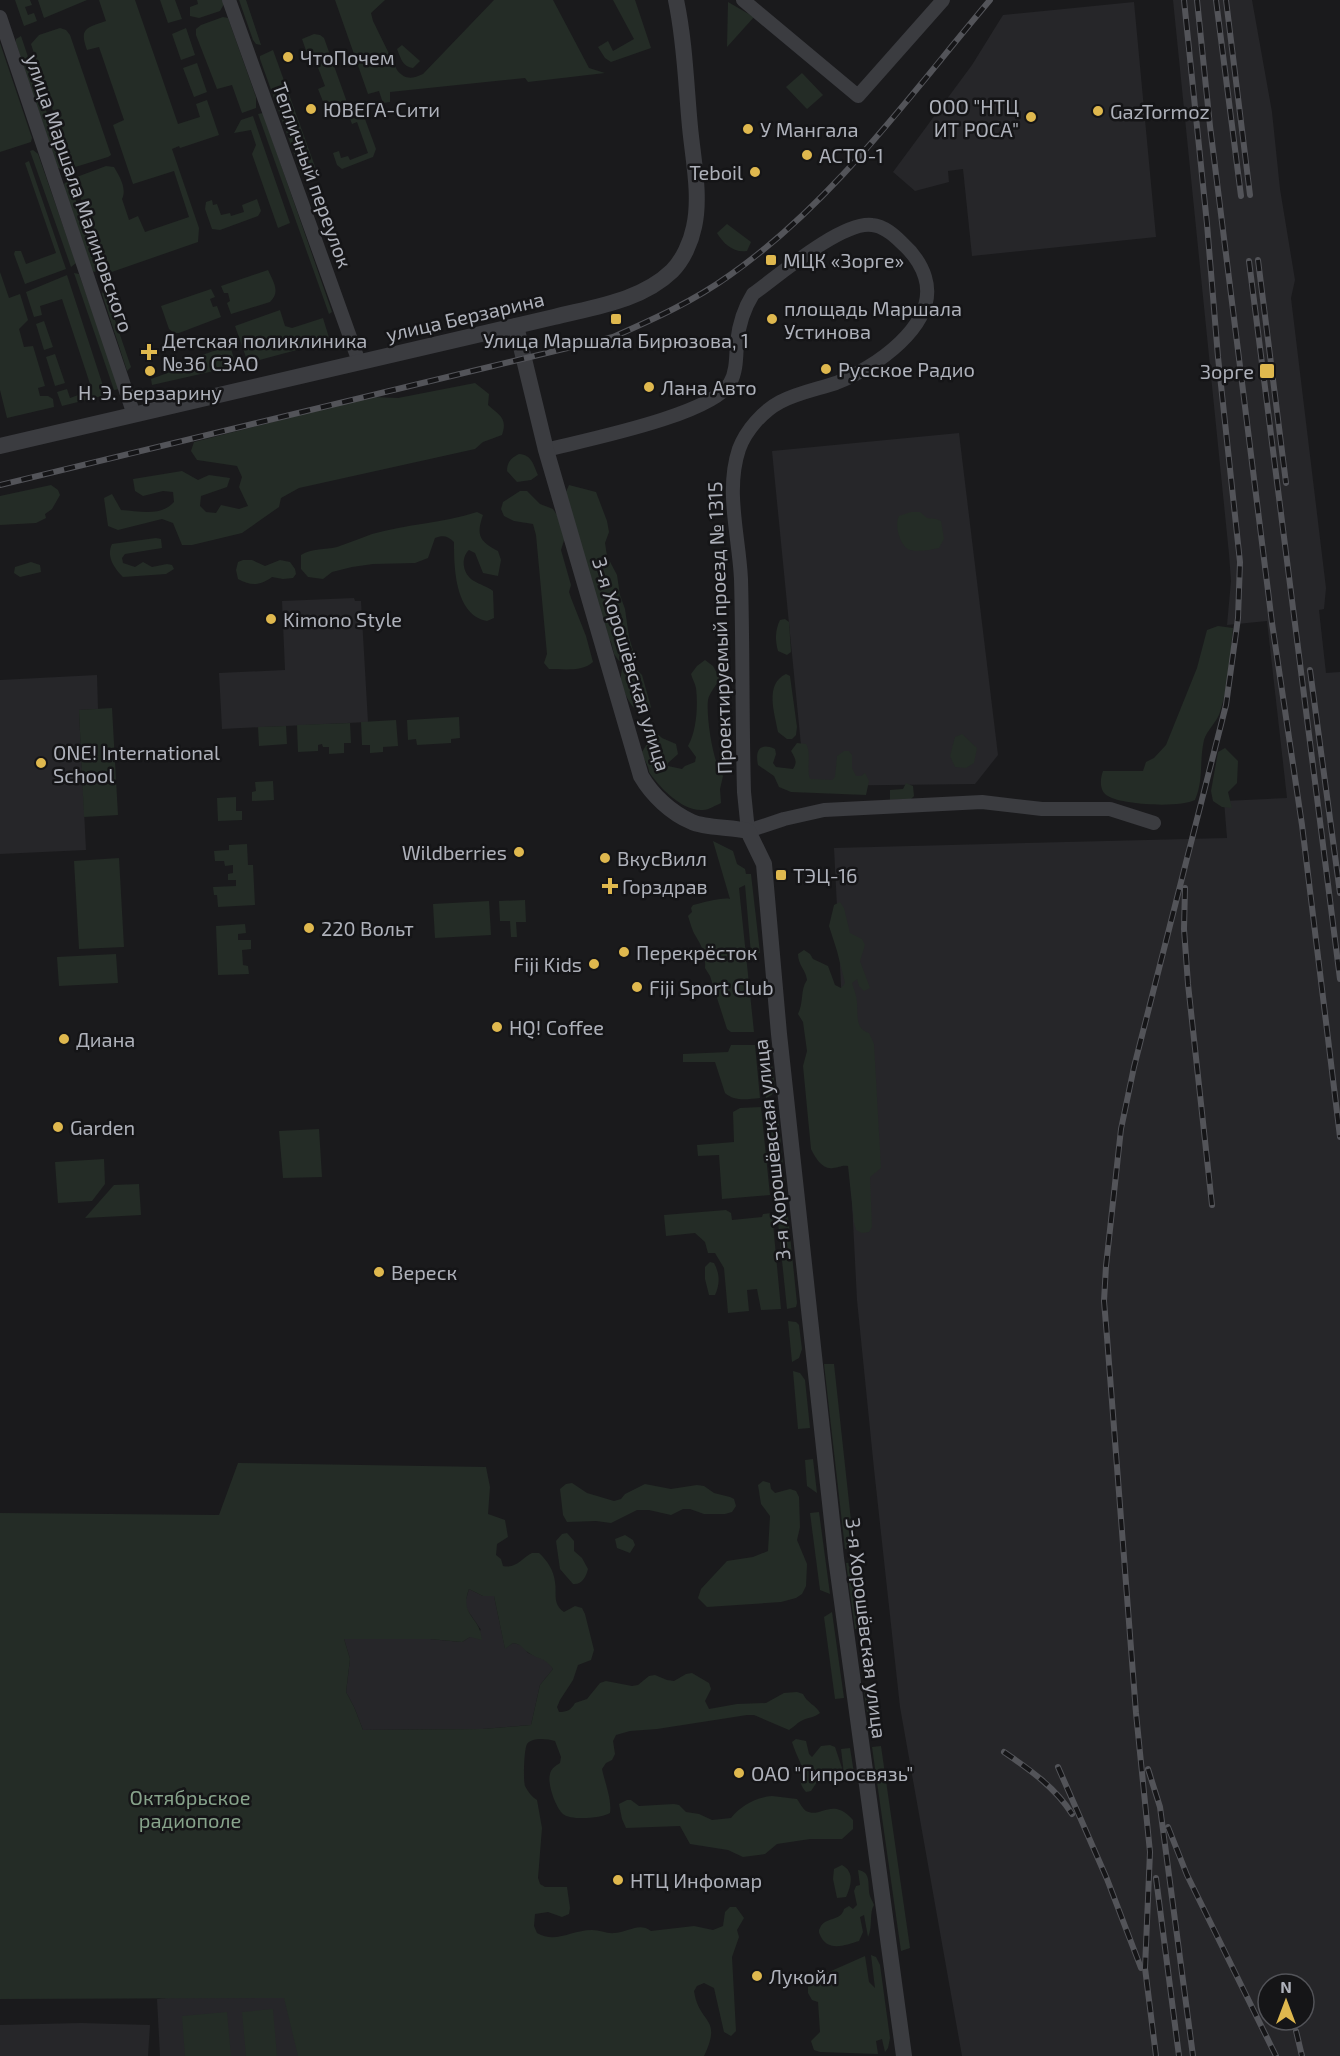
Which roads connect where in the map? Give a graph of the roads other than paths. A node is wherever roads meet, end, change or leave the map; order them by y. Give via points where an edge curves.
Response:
1 (229, 0) edge
2 (676, 0) edge
3 (744, 0) edge
4 (943, 0) edge
5 (0, 17) edge
6 (516, 326) junction
7 (359, 362) junction
8 (134, 415) junction
9 (0, 446) edge
10 (546, 450) junction
11 (1154, 823) dead end
12 (748, 831) junction
13 (904, 2056) edge

1 - 7 street, Тепличный переулок
2 - 6 street, улица Берзарина via 696,201 695,226 687,250 673,271 624,299
3 - 4 street via 858,96
5 - 8 street, улица Маршала Малиновского
6 - 7 street, улица Берзарина
6 - 10 street, 3-я Хорошёвская улица
7 - 8 street, улица Берзарина
8 - 9 street, улица Берзарина
10 - 12 street, 3-я Хорошёвская улица via 641,776 661,801 693,823
10 - 12 street, Проектируемый проезд № 1315 via 672,416 722,393 731,381 740,323 753,294 837,234 862,225 881,227 895,236 917,261 925,277 926,300 915,325 901,342 863,370 773,407 752,426 734,465
11 - 12 street via 1110,809 1042,809 982,802 824,810
12 - 13 street, 3-я Хорошёвская улица via 764,864 836,1558

